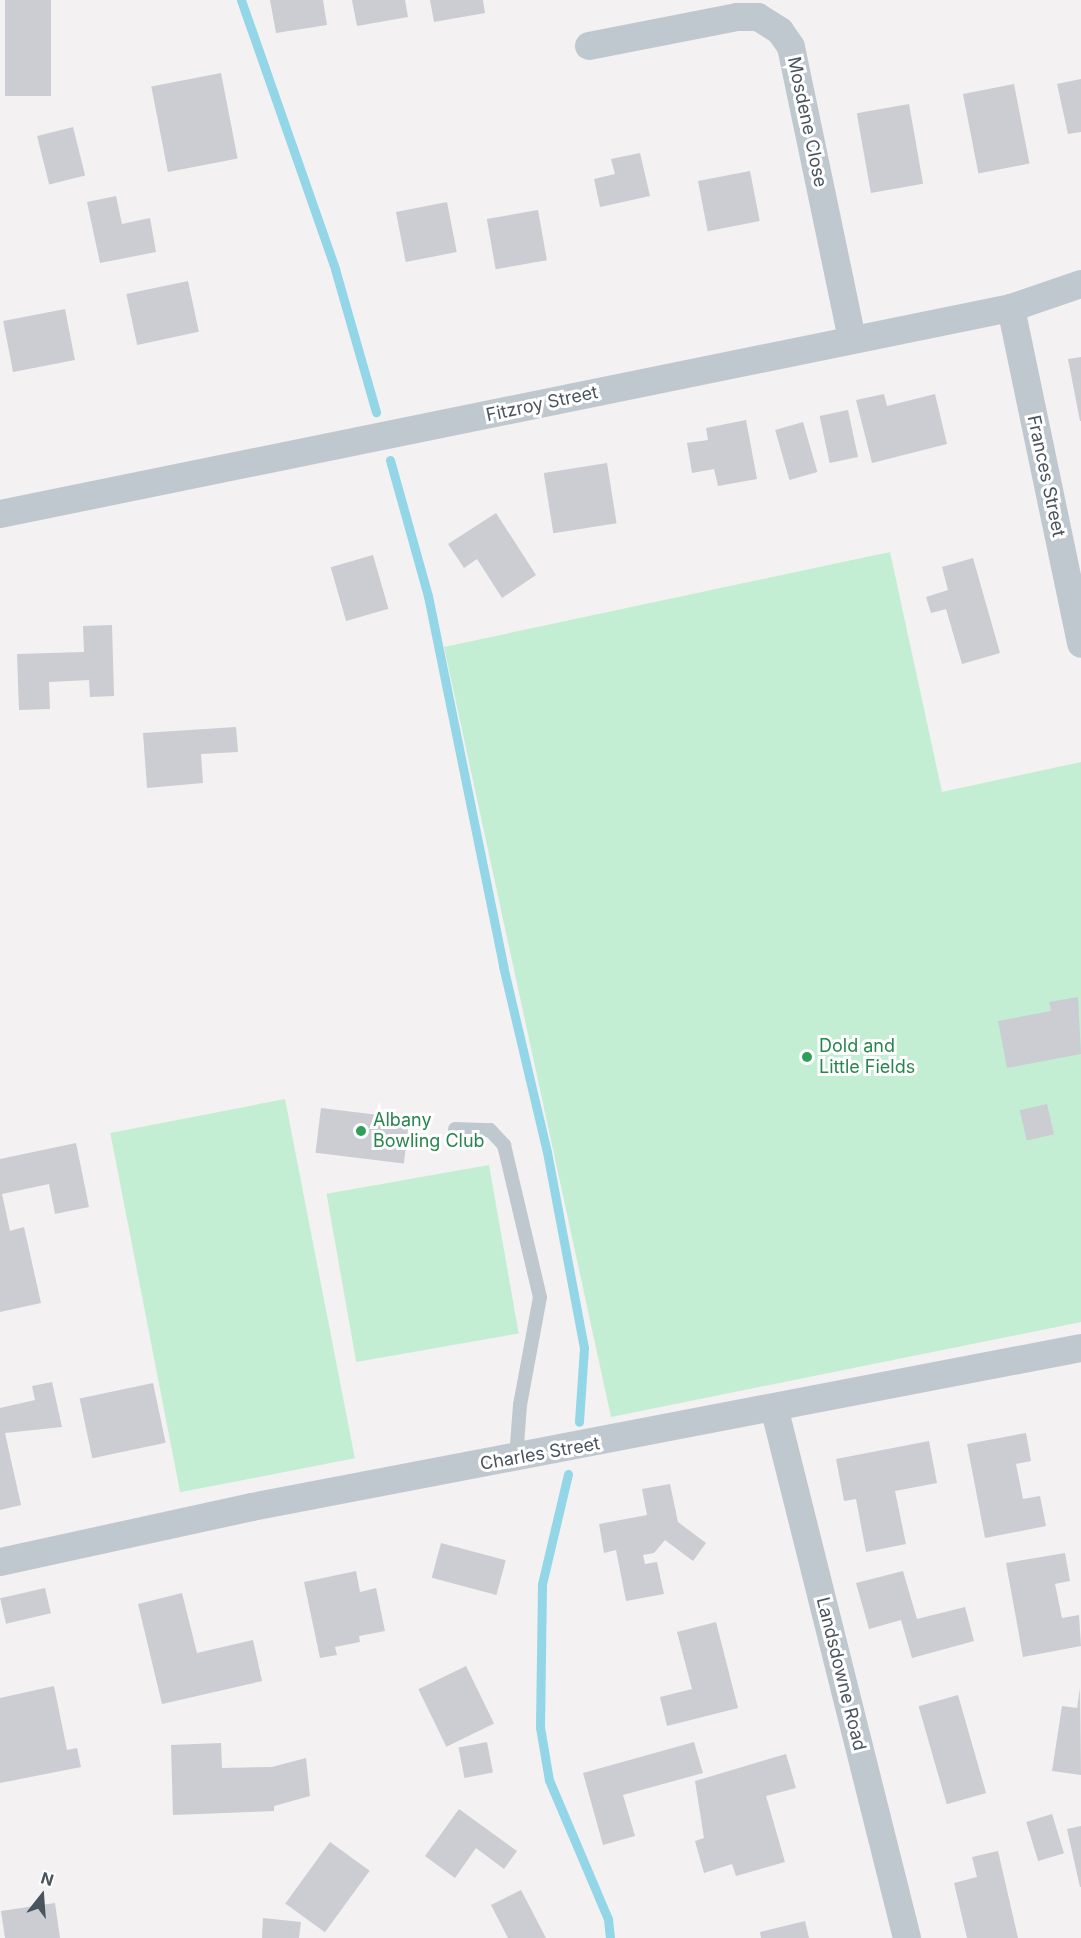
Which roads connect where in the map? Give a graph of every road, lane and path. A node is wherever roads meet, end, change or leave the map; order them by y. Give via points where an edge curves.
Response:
1 (589, 46) dead end
2 (1081, 284) edge
3 (1011, 308) junction
4 (852, 340) junction
5 (0, 514) edge
6 (1081, 644) edge
7 (455, 1129) dead end
8 (1081, 1348) edge
9 (775, 1411) junction
10 (516, 1458) junction
11 (0, 1562) edge
12 (908, 1938) edge

1 - 4 street, Mosdene Close via 737,17 758,16 780,31 791,47
2 - 3 street, Fitzroy Street
3 - 4 street, Fitzroy Street
3 - 6 street, Frances Street
4 - 5 street, Fitzroy Street
7 - 10 lane via 490,1130 504,1145 540,1297 520,1405
8 - 9 street, Charles Street
9 - 10 street, Charles Street
9 - 12 street, Landsdowne Road
10 - 11 street, Charles Street

